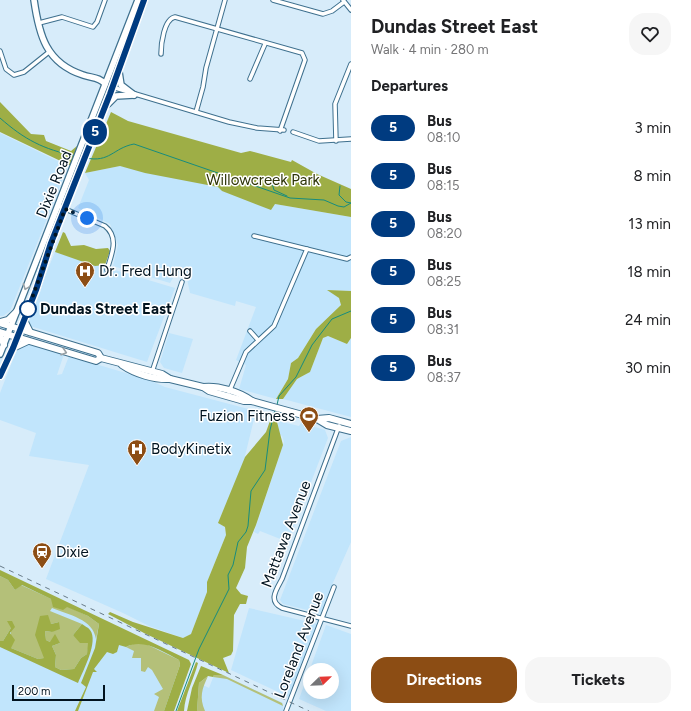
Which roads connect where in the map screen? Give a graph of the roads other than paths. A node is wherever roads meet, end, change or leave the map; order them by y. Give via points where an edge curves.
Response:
1 (34, 0) edge
2 (105, 0) edge
3 (138, 0) edge
4 (144, 0) edge
5 (225, 0) edge
6 (273, 0) edge
7 (280, 1) edge
8 (344, 1) edge
9 (351, 10) edge
10 (39, 23) junction
11 (217, 30) junction
12 (265, 44) junction
13 (0, 52) edge
14 (49, 52) junction
15 (161, 54) dead end
16 (351, 64) edge
17 (119, 68) junction
18 (250, 79) dead end
19 (105, 84) junction
20 (112, 87) junction
21 (134, 95) junction
22 (105, 107) junction
23 (196, 112) junction
24 (293, 132) dead end
25 (351, 139) edge
26 (336, 141) junction
27 (77, 167) junction
28 (58, 206) junction
29 (65, 209) junction
30 (254, 236) dead end
31 (307, 249) junction
32 (351, 257) edge
33 (107, 270) dead end
34 (182, 282) dead end
35 (16, 312) junction
36 (24, 320) junction
37 (0, 322) edge
38 (11, 326) junction
39 (21, 329) junction
40 (250, 331) dead end
41 (0, 332) edge
42 (30, 332) junction
43 (8, 334) junction
44 (0, 335) edge
45 (18, 337) junction
46 (28, 340) junction
47 (258, 340) junction
48 (4, 345) junction
49 (13, 348) junction
50 (0, 354) edge
51 (100, 358) junction
52 (151, 374) junction
53 (0, 376) edge
54 (228, 394) junction
55 (317, 418) junction
56 (341, 421) junction
57 (351, 424) edge
58 (339, 428) junction
59 (351, 431) edge
60 (334, 587) dead end
61 (322, 618) junction
62 (351, 626) edge
63 (286, 711) edge

1 - 10 main road
2 - 10 street via 93,27 62,17
3 - 19 main road, Dixie Road
4 - 17 main road, Dixie Road
5 - 11 street
6 - 7 street
7 - 8 street via 323,14 332,11
8 - 9 street
10 - 14 main road
11 - 12 street
11 - 15 street via 171,18
11 - 23 street
12 - 18 street
12 - 23 street via 300,53 305,57 282,130 245,126
13 - 14 street via 6,68 14,75 24,72
14 - 19 main road via 61,64
16 - 26 street via 335,104
17 - 20 main road, Dixie Road
17 - 21 main road via 120,82
19 - 20 main road
19 - 27 main road, Dixie Road
20 - 21 street
20 - 22 main road, Dixie Road
21 - 22 main road via 116,96
21 - 23 street
22 - 27 main road, Dixie Road via 88,149
24 - 26 street via 319,141
25 - 26 street
27 - 28 main road, Dixie Road
27 - 29 main road, Dixie Road
28 - 29 street
28 -> 35 main road, Dixie Road
29 - 33 street via 109,230 114,244
29 - 36 main road, Dixie Road
30 - 31 street
31 - 32 street via 347,259
31 - 47 street via 274,326
34 - 52 street
35 - 37 main road via 8,320
35 - 38 main road, Dixie Road
36 - 39 main road, Dixie Road
36 - 42 main road
37 - 38 main road
38 - 39 main road
38 - 43 main road, Dixie Road
39 - 42 main road
39 - 45 main road, Dixie Road
40 - 47 street
41 - 43 main road
42 - 51 main road via 98,353
43 - 45 main road
43 - 48 main road, Dixie Road
44 - 48 main road
45 - 46 main road
45 - 49 main road, Dixie Road
46 - 49 main road
46 -> 51 main road via 96,361
47 - 54 street via 242,358
48 - 50 main road, Dixie Road
49 - 53 main road, Dixie Road
51 - 52 main road via 121,364 129,370
52 - 54 main road via 162,379 210,386
54 - 55 main road via 246,396 252,401
55 - 56 main road
55 - 58 main road via 327,425
56 - 57 main road
56 - 58 street, Mattawa Avenue
58 - 59 main road
58 - 61 street, Mattawa Avenue via 274,594 277,605
60 - 61 street, Loreland Avenue
61 - 62 street, Mattawa Avenue
61 - 63 street, Loreland Avenue

